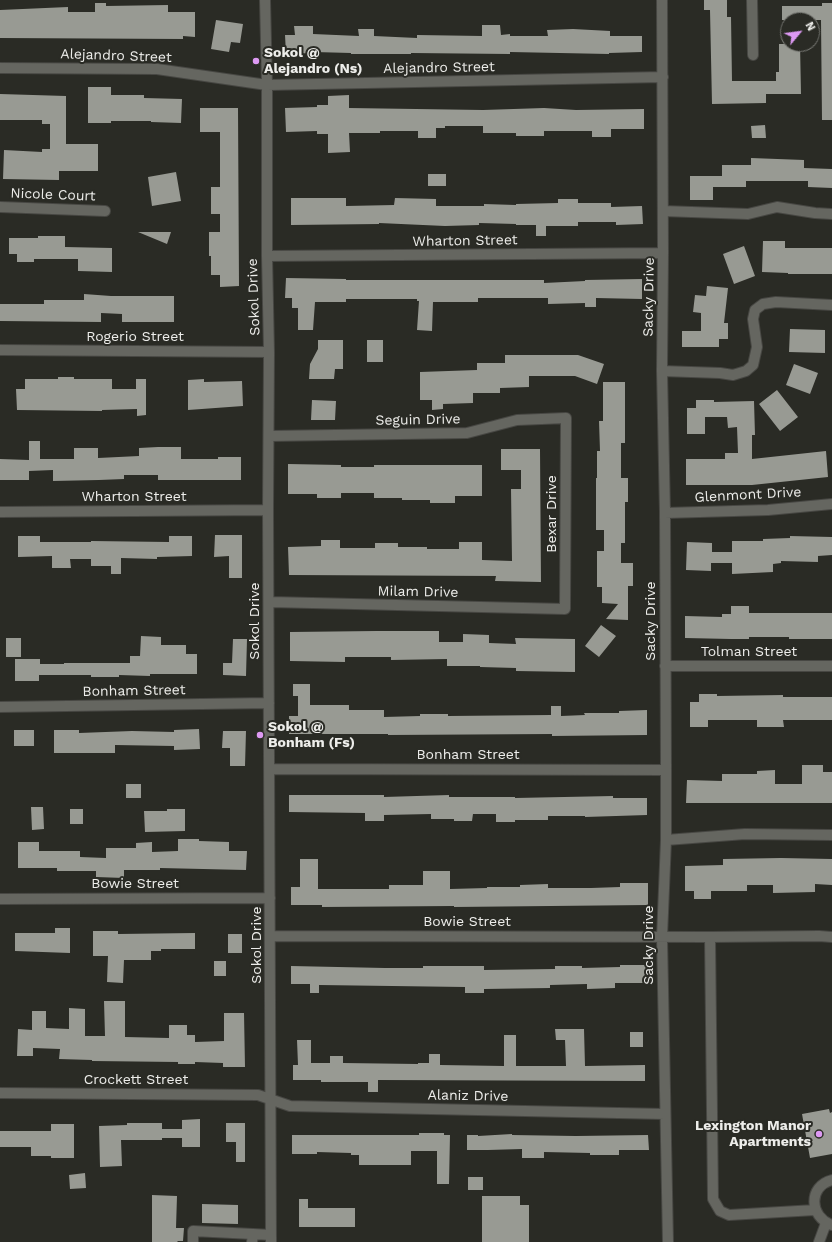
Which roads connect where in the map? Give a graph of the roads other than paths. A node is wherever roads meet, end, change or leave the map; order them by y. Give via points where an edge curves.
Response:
1 (265, 0) edge
2 (662, 0) edge
3 (752, 0) edge
4 (753, 55) dead end
5 (0, 68) edge
6 (663, 78) junction
7 (267, 85) junction
8 (0, 207) edge
9 (105, 211) dead end
10 (663, 211) junction
11 (832, 214) edge
12 (664, 253) junction
13 (266, 256) junction
14 (832, 305) edge
15 (0, 350) edge
16 (269, 352) junction
17 (662, 371) junction
18 (566, 418) joint
19 (269, 436) junction
20 (832, 504) edge
21 (268, 510) junction
22 (0, 512) edge
23 (665, 513) junction
24 (270, 602) junction
25 (565, 609) joint
26 (665, 666) junction
27 (832, 666) edge
28 (269, 703) junction
29 (0, 707) edge
30 (270, 769) junction
31 (666, 770) junction
32 (832, 835) edge
33 (666, 840) junction
34 (270, 898) junction
35 (0, 899) edge
36 (270, 936) junction
37 (662, 937) junction
38 (710, 937) junction
39 (832, 937) edge
40 (0, 1094) edge
41 (272, 1099) junction
42 (665, 1114) junction
43 (832, 1180) edge
44 (816, 1210) junction
45 (829, 1224) edge
46 (242, 1233) junction
47 (253, 1238) edge
48 (271, 1239) edge
49 (193, 1242) edge
50 (200, 1242) edge
51 (668, 1242) edge
52 (820, 1242) edge

1 - 7 street, Sokol Drive
2 - 6 street, Sacky Drive
3 - 4 street
5 - 7 street, Alejandro Street via 157,69
6 - 7 street, Alejandro Street
6 - 10 street, Sacky Drive
7 - 13 street, Sokol Drive
8 - 9 street, Nicole Court
10 - 11 street via 748,214 777,207
10 - 12 street, Sacky Drive
12 - 13 street, Wharton Street
12 - 17 street, Sacky Drive
13 - 16 street, Sokol Drive
14 - 17 street via 776,302 764,304 755,310 753,319 757,347 753,365 746,371 733,375
15 - 16 street, Rogerio Street
16 - 19 street, Sokol Drive
17 - 23 street, Sacky Drive
18 - 19 street, Seguin Drive via 517,420 468,433
18 - 25 street, Bexar Drive
19 - 21 street, Sokol Drive
20 - 23 street, Glenmont Drive via 768,510
21 - 22 street, Wharton Street
21 - 24 street, Sokol Drive
23 - 26 street, Sacky Drive
24 - 25 street, Milam Drive
24 - 28 street, Sokol Drive
26 - 27 street, Tolman Street
26 - 31 street, Sacky Drive
28 - 29 street, Bonham Street
28 - 30 street, Sokol Drive
30 - 31 street, Bonham Street
30 - 34 street, Sokol Drive
31 - 33 street, Sacky Drive
32 - 33 street via 745,834
33 - 37 street, Sacky Drive
34 - 35 street, Bowie Street
34 - 36 street, Sokol Drive
36 - 37 street, Bowie Street
36 - 41 street, Sokol Drive
37 - 38 street, Bowie Street
37 - 42 street, Sacky Drive
38 - 39 street, Bowie Street
38 - 44 street via 713,1199 720,1211 729,1214
40 - 41 street, Crockett Street via 258,1095
41 - 42 street, Alaniz Drive via 290,1106
41 - 48 street, Sokol Drive
42 - 51 street, Sacky Drive
43 - 44 street via 818,1189 814,1203
44 - 45 street via 820,1218
45 - 52 street
46 - 47 street
46 - 49 street via 193,1231
46 - 50 street via 238,1237 211,1235
47 - 48 street

